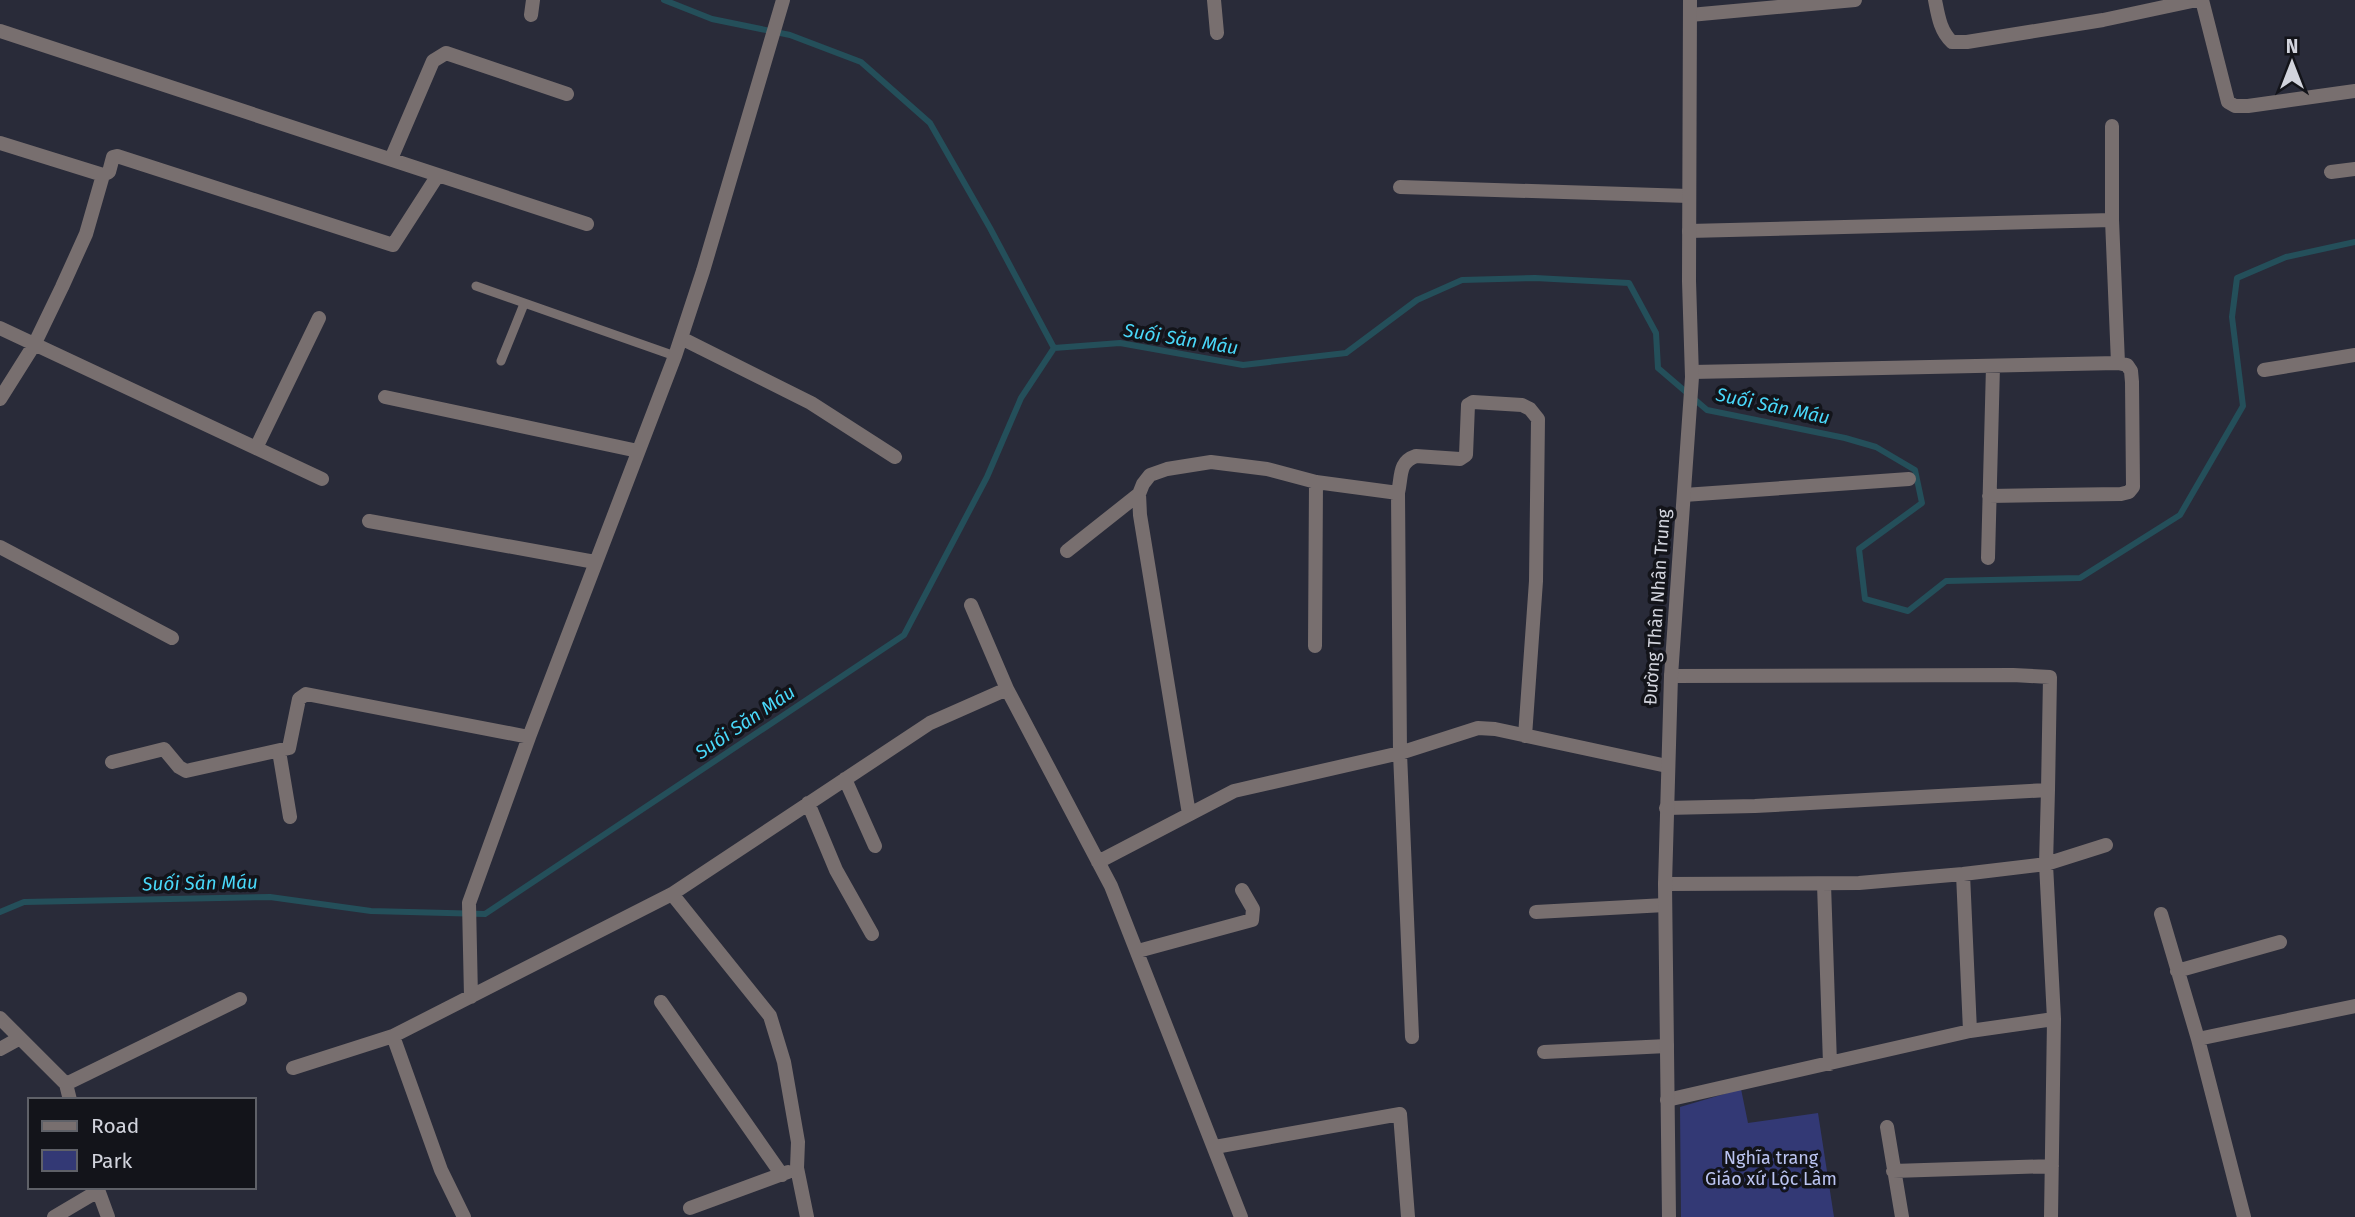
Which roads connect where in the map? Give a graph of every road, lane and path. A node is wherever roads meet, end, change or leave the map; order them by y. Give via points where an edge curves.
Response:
1 (533, 0) edge
2 (783, 0) edge
3 (1214, 0) edge
4 (1855, 0) edge
5 (1935, 0) edge
6 (2200, 0) edge
7 (1690, 8) edge
8 (531, 15) dead end
9 (0, 31) edge
10 (1217, 33) dead end
11 (2355, 91) edge
12 (567, 94) dead end
13 (2112, 126) dead end
14 (0, 143) edge
15 (391, 159) junction
16 (2355, 169) edge
17 (2331, 172) dead end
18 (103, 175) junction
19 (438, 175) junction
20 (1400, 187) dead end
21 (1689, 196) junction
22 (2112, 220) junction
23 (587, 224) dead end
24 (1689, 232) junction
25 (475, 286) dead end
26 (524, 304) junction
27 (318, 318) dead end
28 (0, 328) edge
29 (681, 338) junction
30 (34, 345) junction
31 (2355, 355) edge
32 (675, 356) junction
33 (501, 361) dead end
34 (2118, 363) junction
35 (1993, 366) junction
36 (2264, 369) dead end
37 (1692, 375) junction
38 (385, 397) dead end
39 (0, 399) edge
40 (256, 448) junction
41 (638, 451) junction
42 (895, 457) dead end
43 (322, 479) dead end
44 (1909, 480) dead end
45 (1316, 482) junction
46 (1398, 493) junction
47 (1139, 494) junction
48 (1684, 495) junction
49 (1989, 496) junction
50 (369, 521) dead end
51 (0, 547) edge
52 (1068, 551) dead end
53 (1988, 558) dead end
54 (595, 562) junction
55 (971, 605) dead end
56 (172, 638) dead end
57 (1315, 646) dead end
58 (1671, 676) junction
59 (1007, 689) junction
60 (1525, 736) junction
61 (529, 737) junction
62 (279, 751) junction
63 (1400, 753) junction
64 (112, 762) dead end
65 (1667, 766) junction
66 (845, 779) junction
67 (2048, 790) junction
68 (808, 803) junction
69 (1666, 808) junction
70 (1189, 814) junction
71 (290, 817) dead end
72 (2106, 845) dead end
73 (875, 846) dead end
74 (1098, 862) junction
75 (2046, 864) junction
76 (1963, 874) junction
77 (1665, 884) junction
78 (1824, 884) junction
79 (1242, 890) dead end
80 (672, 894) junction
81 (1665, 905) junction
82 (1536, 912) dead end
83 (2161, 914) dead end
84 (872, 934) dead end
85 (2280, 942) dead end
86 (1138, 951) junction
87 (2177, 971) junction
88 (471, 997) junction
89 (240, 999) dead end
90 (661, 1002) dead end
91 (2355, 1006) edge
92 (0, 1018) edge
93 (2054, 1019) junction
94 (1970, 1031) junction
95 (393, 1036) junction
96 (1412, 1037) dead end
97 (20, 1038) junction
98 (2197, 1039) junction
99 (1667, 1046) junction
100 (0, 1049) edge
101 (1544, 1052) dead end
102 (1830, 1064) junction
103 (293, 1068) dead end
104 (66, 1084) junction
105 (70, 1098) edge
106 (1667, 1100) junction
107 (1887, 1127) dead end
108 (1215, 1147) junction
109 (2052, 1166) junction
110 (797, 1168) junction
111 (1893, 1171) junction
112 (782, 1175) junction
113 (98, 1189) edge
114 (691, 1208) dead end
115 (54, 1217) edge
116 (108, 1217) edge
117 (464, 1217) edge
118 (807, 1217) edge
119 (1241, 1217) edge
120 (1408, 1217) edge
121 (1669, 1217) edge
122 (1902, 1217) edge
123 (2051, 1217) edge
124 (2244, 1217) edge

1 - 8 street
2 - 29 street
3 - 10 street
4 - 7 street
5 - 6 street via 1940,23 1952,42 2103,20
6 - 11 street via 2228,102 2248,106
7 - 21 street, Đường Thân Nhân Trung
9 - 15 street
12 - 15 street via 446,53 433,61
13 - 22 street
14 - 18 street
15 - 19 street
16 - 17 street
18 - 19 street via 109,173 113,156 117,156 393,245
18 - 30 street via 86,234
19 - 23 street
20 - 21 street
21 - 24 street, Đường Thân Nhân Trung
22 - 24 street
22 - 34 street
24 - 37 street, Đường Thân Nhân Trung
25 - 26 lane
26 - 32 lane
26 - 33 lane
27 - 40 street
28 - 30 street
29 - 32 street
29 - 42 street via 811,403
30 - 39 street
30 - 40 street
31 - 36 street
32 - 41 street
34 - 35 street
34 - 49 street via 2127,365 2132,382 2133,487 2129,492
35 - 37 street
35 - 49 street
37 - 48 street, Đường Thân Nhân Trung
38 - 41 street
40 - 43 street
41 - 54 street
44 - 48 street
45 - 46 street
45 - 47 street via 1267,469 1212,463 1150,475
45 - 57 street
46 - 60 street via 1403,465 1410,458 1460,459 1466,455 1468,405 1522,405 1538,419 1536,582
46 - 63 street
47 - 52 street
47 - 70 street
48 - 58 street, Đường Thân Nhân Trung
49 - 53 street
50 - 54 street
51 - 56 street
54 - 61 street
55 - 59 street
58 - 65 street, Đường Thân Nhân Trung
58 - 67 street via 2050,677
59 - 66 street via 930,723
59 - 74 street
60 - 63 street via 1478,728
60 - 65 street
61 - 62 street via 306,694 298,705 289,748
61 - 88 street via 469,903
62 - 64 street via 186,771 164,749
62 - 71 street
63 - 70 street via 1234,791
63 - 96 street
65 - 69 street, Đường Thân Nhân Trung
66 - 68 street
66 - 73 street
67 - 69 street
67 - 75 street
68 - 80 street
68 - 84 street via 836,870
69 - 77 street, Đường Thân Nhân Trung
70 - 74 street
72 - 75 street
74 - 86 street
75 - 76 street
75 - 93 street
76 - 78 street
76 - 94 street
77 - 78 street
77 - 81 street, Đường Thân Nhân Trung
78 - 102 street
79 - 86 street via 1253,909 1252,920
80 - 88 street
80 - 110 street via 773,1022 798,1142
81 - 82 street
81 - 99 street, Đường Thân Nhân Trung
83 - 87 street
85 - 87 street
86 - 108 street
87 - 98 street
88 - 95 street
89 - 104 street
90 - 112 street
91 - 98 street
92 - 97 street
93 - 94 street
93 - 109 street
94 - 102 street
95 - 103 street
95 - 117 street via 441,1170
97 - 100 street
97 - 104 street
98 - 124 street
99 - 101 street
99 - 106 street, Đường Thân Nhân Trung
102 - 106 street
104 - 105 street
106 - 121 street, Đường Thân Nhân Trung
107 - 111 street
108 - 119 street
108 - 120 street via 1400,1114
109 - 111 street
109 - 123 street
110 - 112 street
110 - 118 street
111 - 122 street
112 - 114 street
113 - 115 street
113 - 116 street

